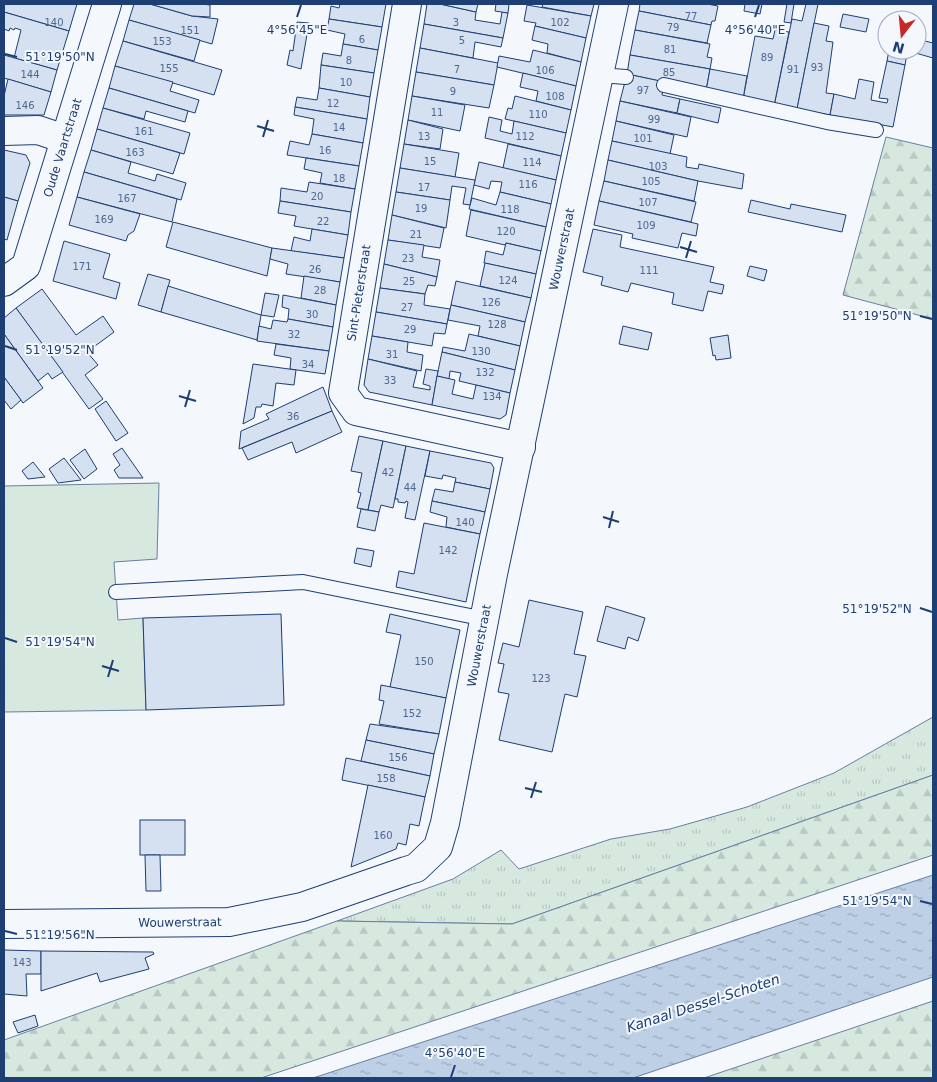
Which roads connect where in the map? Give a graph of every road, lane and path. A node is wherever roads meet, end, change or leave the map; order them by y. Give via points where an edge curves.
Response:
1 (107, 4) edge
2 (407, 4) edge
3 (614, 4) edge
4 (599, 75) junction
5 (626, 77) dead end
6 (664, 85) dead end
7 (876, 130) dead end
8 (4, 131) edge
9 (65, 139) junction
10 (4, 282) edge
11 (522, 447) junction
12 (116, 592) dead end
13 (485, 619) junction
14 (4, 924) edge

1 - 9 street, Oude Vaartstraat
2 - 11 street, Sint-Pieterstraat via 343,394 356,411
3 - 4 street, Wouwerstraat
4 - 5 lane
4 - 11 street, Wouwerstraat
6 - 7 lane
8 - 9 street via 38,130
9 - 10 street, Oude Vaartstraat via 26,266
11 - 13 street, Wouwerstraat
12 - 13 lane via 303,582
13 - 14 street, Wouwerstraat via 445,823 438,848 416,868 302,907 229,922

